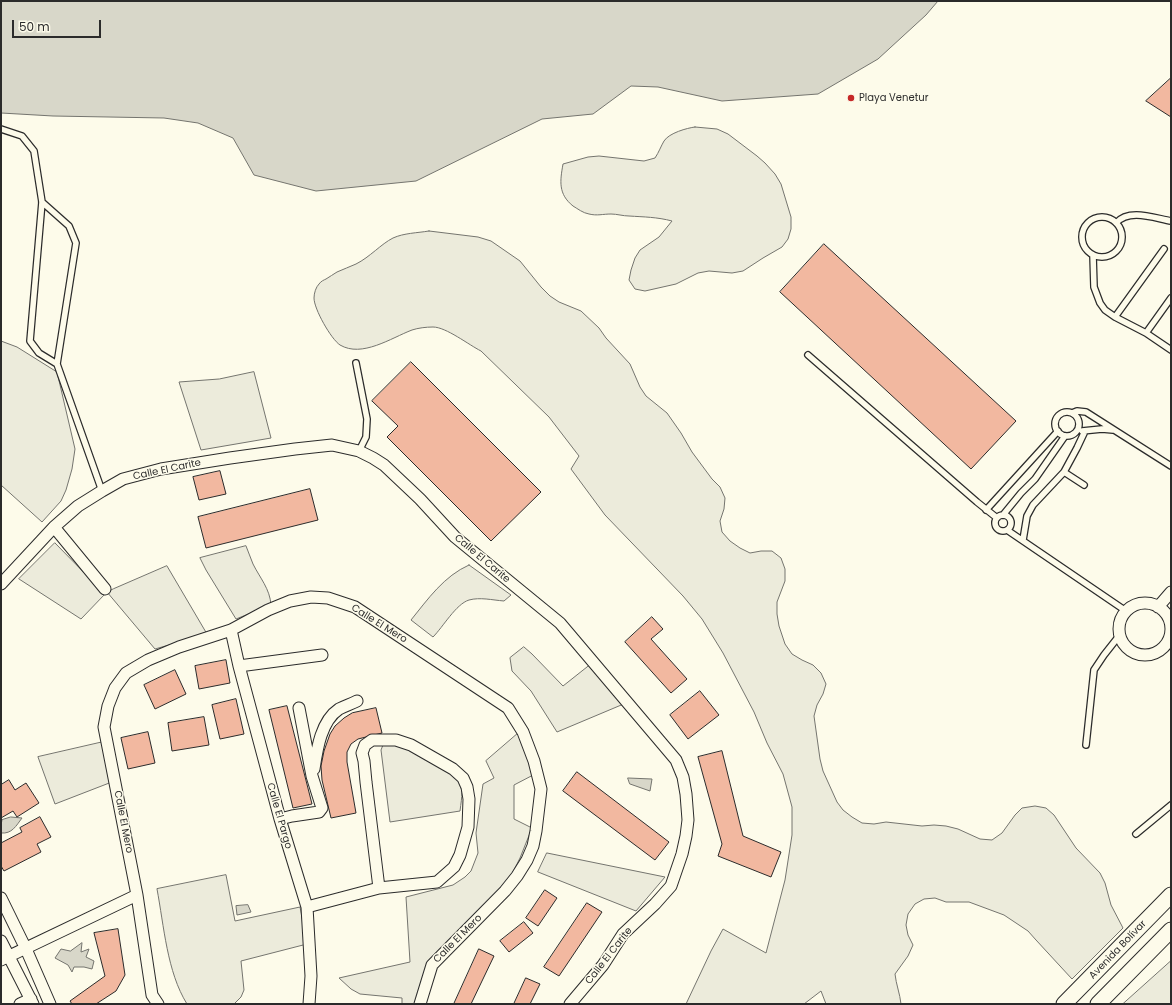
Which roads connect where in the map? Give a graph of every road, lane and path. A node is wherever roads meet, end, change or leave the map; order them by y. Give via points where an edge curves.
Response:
1 (1, 129) edge
2 (42, 202) junction
3 (1171, 221) edge
4 (1116, 223) junction
5 (1164, 249) dead end
6 (1093, 255) junction
7 (1171, 298) edge
8 (1115, 317) junction
9 (1146, 333) junction
10 (1171, 350) edge
11 (808, 355) dead end
12 (356, 363) dead end
13 (57, 364) junction
14 (1072, 413) junction
15 (1085, 430) junction
16 (1113, 430) junction
17 (1058, 431) junction
18 (1075, 433) junction
19 (1065, 436) junction
20 (359, 451) junction
21 (1171, 466) edge
22 (1064, 472) junction
23 (1084, 485) dead end
24 (102, 490) junction
25 (986, 510) junction
26 (1003, 515) junction
27 (997, 518) junction
28 (54, 527) junction
29 (1007, 530) junction
30 (1023, 540) junction
31 (1, 584) edge
32 (105, 589) dead end
33 (1171, 592) edge
34 (1158, 607) junction
35 (1126, 611) junction
36 (231, 630) junction
37 (1119, 636) junction
38 (1167, 651) edge
39 (322, 655) dead end
40 (239, 666) junction
41 (357, 701) dead end
42 (299, 708) dead end
43 (1086, 745) dead end
44 (312, 776) junction
45 (1171, 805) edge
46 (280, 819) junction
47 (1136, 834) dead end
48 (379, 888) junction
49 (136, 894) junction
50 (1171, 895) edge
51 (1, 898) edge
52 (307, 908) junction
53 (1171, 930) edge
54 (1, 941) edge
55 (26, 949) junction
56 (5, 959) edge
57 (32, 1001) edge
58 (20, 1004) edge
59 (50, 1004) edge
60 (158, 1004) edge
61 (309, 1004) edge
62 (420, 1004) edge
63 (570, 1004) edge
64 (1064, 1004) edge
65 (1098, 1004) edge

1 - 2 lane via 22,136 34,151
2 - 13 lane via 30,341 39,353
2 - 13 lane via 70,226 76,242
3 - 4 lane via 1127,215
4 - 6 lane via 1122,234 1118,250 1103,257
4 - 6 lane via 1102,217 1095,218 1086,225 1082,232 1082,241
5 - 8 lane
6 - 8 lane via 1094,286 1100,303
7 - 9 lane
8 - 9 lane
9 - 10 lane
11 - 25 lane
12 - 20 lane via 367,419 366,437
13 - 24 lane
14 - 16 lane via 1086,412
14 - 17 lane via 1059,415 1056,423
14 - 18 lane via 1080,425
15 - 16 lane
15 - 18 lane
15 - 22 lane
16 - 21 lane
17 - 19 lane
17 - 25 lane
18 - 19 lane
19 - 26 lane via 1035,479
20 - 24 street, Calle El Carite via 332,445 230,458 161,469 123,479
20 - 63 street, Calle El Carite via 384,465 455,537 560,623 676,760 683,777 688,820 682,854 671,886 623,934 603,965
22 - 23 lane
22 - 30 lane via 1033,505 1027,516
24 - 28 street, Calle El Carite
25 - 27 lane
26 - 27 lane
26 - 29 lane via 1011,521
27 - 29 lane via 997,528 1000,531
28 - 31 street, Calle El Carite
28 - 32 street
29 - 30 lane
30 - 35 lane
33 - 34 street
34 - 35 street via 1138,604
34 - 38 street via 1167,616 1171,629
35 - 37 street via 1119,622
36 - 40 street, Calle El Pargo
36 - 49 street, Calle El Mero via 179,647 126,673 115,688 108,706 104,727
36 - 62 street, Calle El Mero via 268,610 290,601 311,597 328,598 355,607 508,708 523,732 541,789 533,846 506,891 432,965
37 - 38 street via 1126,648 1138,655
37 - 43 lane via 1094,670
39 - 40 street
40 - 46 street, Calle El Pargo
41 - 44 street via 339,710 324,727
42 - 44 street
44 - 46 street via 321,811
45 - 47 lane
46 - 52 street, Calle El Pargo
48 - 48 street via 362,752 365,745 372,740 396,740 411,745 453,769 463,778 469,799 468,827 454,867 437,882
48 - 52 street
49 - 55 street
49 - 60 street, Calle El Mero via 152,995
50 - 64 street, Avenida Bolívar
51 - 55 street
52 - 61 street, Calle El Pargo via 311,976
53 - 65 street
54 - 56 street
55 - 56 street
55 - 59 street
56 - 57 street
57 - 58 street

